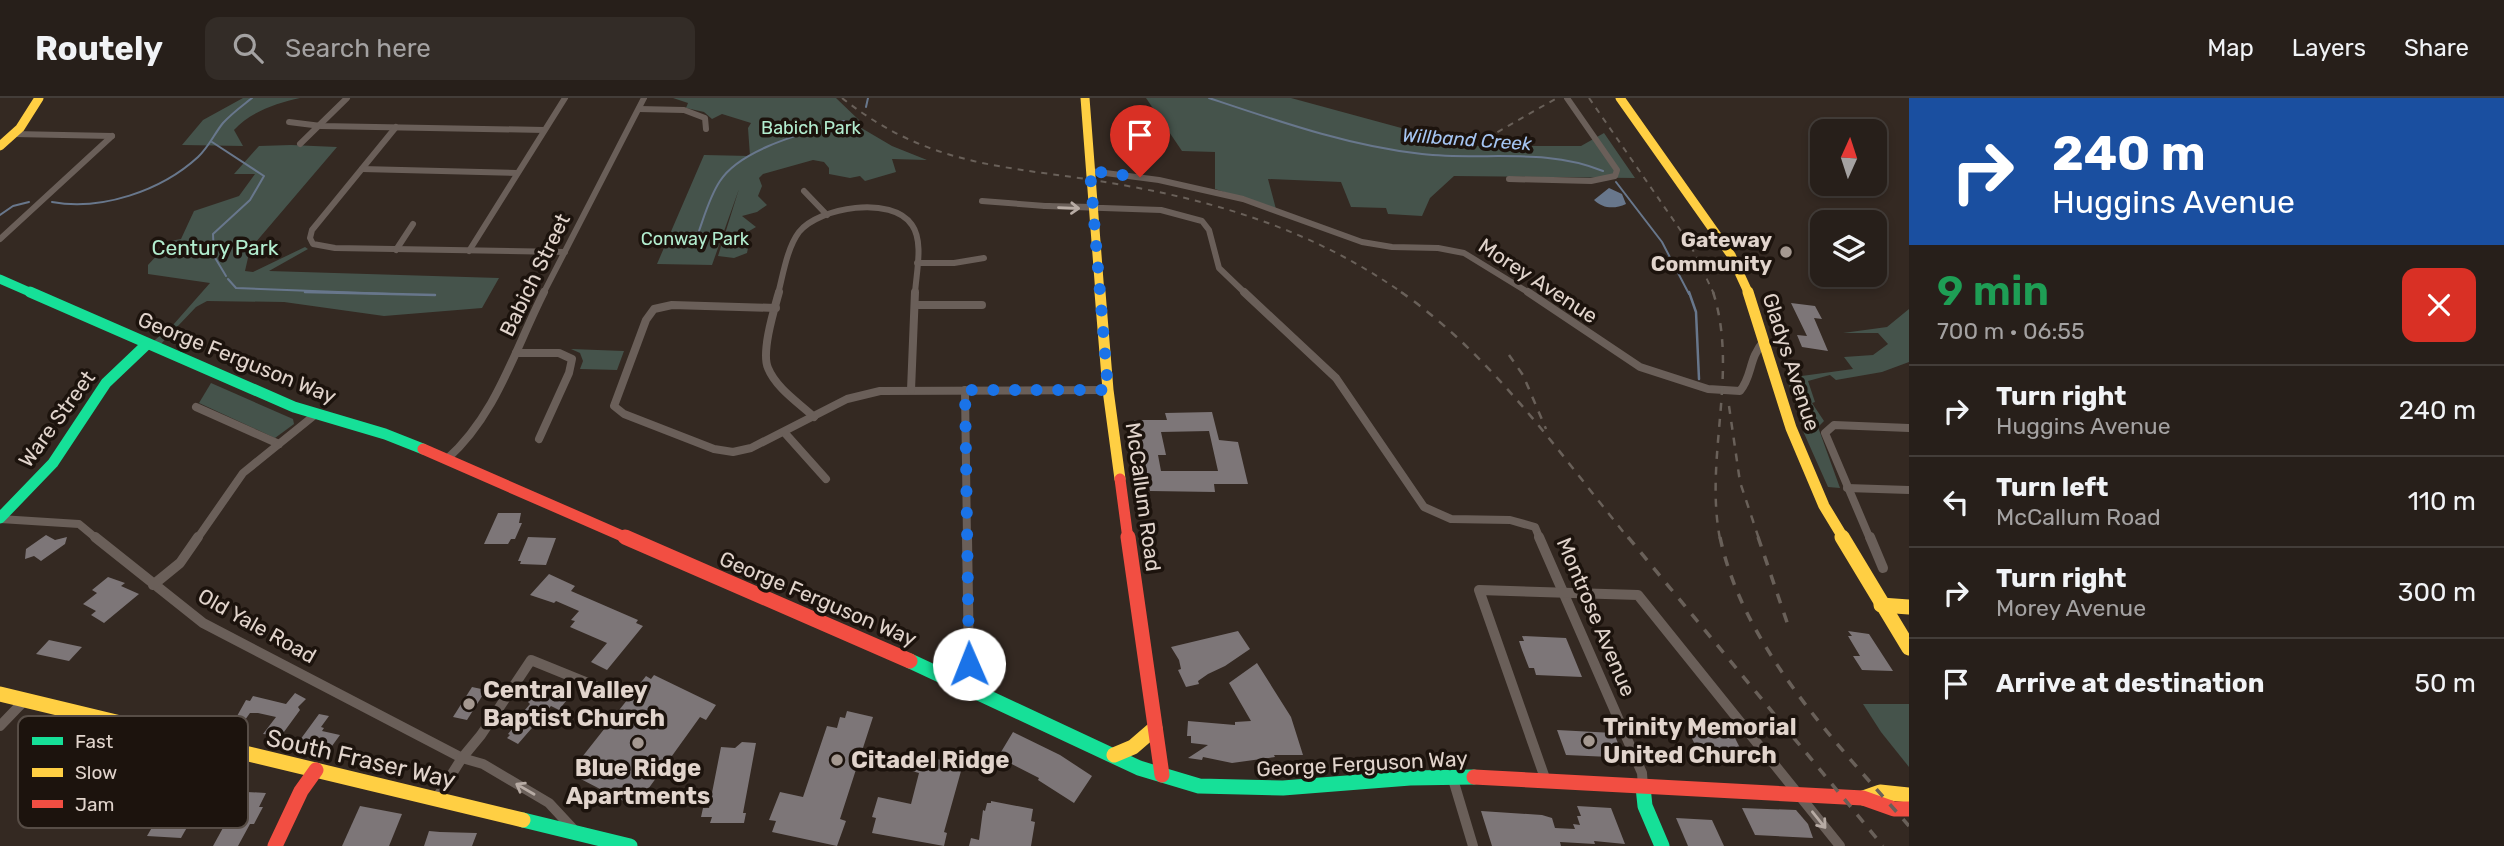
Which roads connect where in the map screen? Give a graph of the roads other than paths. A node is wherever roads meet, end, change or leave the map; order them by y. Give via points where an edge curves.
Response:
1 (39, 98) edge
2 (347, 98) edge
3 (565, 98) edge
4 (644, 98) edge
5 (1085, 98) edge
6 (1567, 98) edge
7 (1620, 98) edge
8 (639, 109) junction
9 (289, 122) dead end
10 (321, 126) junction
11 (396, 127) junction
12 (706, 129) dead end
13 (544, 130) junction
14 (14, 134) junction
15 (300, 144) dead end
16 (0, 146) edge
17 (362, 169) junction
18 (1090, 171) junction
19 (517, 173) junction
20 (1509, 179) dead end
21 (804, 191) dead end
22 (982, 201) dead end
23 (1094, 207) junction
24 (827, 215) junction
25 (413, 224) dead end
26 (0, 240) edge
27 (396, 250) junction
28 (469, 251) junction
29 (565, 252) junction
30 (984, 258) dead end
31 (917, 263) junction
32 (0, 279) edge
33 (915, 305) junction
34 (982, 305) dead end
35 (776, 309) junction
36 (1764, 341) junction
37 (147, 344) junction
38 (516, 353) junction
39 (911, 390) junction
40 (965, 390) junction
41 (1108, 390) junction
42 (196, 407) dead end
43 (317, 414) junction
44 (814, 417) junction
45 (1909, 428) edge
46 (784, 432) junction
47 (540, 439) dead end
48 (279, 444) junction
49 (447, 459) junction
50 (826, 479) dead end
51 (1847, 488) junction
52 (1909, 490) edge
53 (0, 519) edge
54 (1883, 568) dead end
55 (153, 585) junction
56 (1565, 593) junction
57 (1881, 606) junction
58 (1909, 607) edge
59 (1909, 648) edge
60 (964, 684) junction
61 (600, 688) dead end
62 (0, 694) edge
63 (26, 700) junction
64 (92, 716) edge
65 (0, 726) edge
66 (1155, 728) junction
67 (248, 754) edge
68 (1114, 755) junction
69 (462, 758) junction
70 (316, 770) junction
71 (1162, 775) junction
72 (1452, 776) junction
73 (1546, 781) junction
74 (1643, 787) junction
75 (1798, 795) junction
76 (1909, 795) edge
77 (1863, 798) junction
78 (436, 799) junction
79 (1909, 809) edge
80 (576, 833) junction
81 (275, 846) edge
82 (630, 846) edge
83 (1473, 846) edge
84 (1662, 846) edge
85 (1840, 846) edge

1 - 14 main road
2 - 10 street
3 - 13 street
4 - 8 street, Babich Street
5 - 18 main road, McCallum Road
6 - 20 street via 1617,170 1615,176 1591,181
7 - 36 main road, Gladys Avenue via 1731,255
8 - 12 street via 693,112 705,118
8 - 29 street, Babich Street
9 - 10 street
10 - 11 street
10 - 15 street
11 - 13 street
11 - 17 street
13 - 19 street
14 - 16 main road
14 - 26 street via 112,136
17 - 19 street
17 - 27 street via 312,230 310,241 322,247
18 - 23 main road, McCallum Road
18 - 36 street, Morey Avenue via 1216,191 1362,242 1464,253 1632,363 1708,389 1740,391 1746,384 1752,353
19 - 28 street
21 - 24 street
22 - 23 street
23 - 41 main road, McCallum Road
23 - 56 street, Montrose Avenue via 1161,210 1202,221 1209,230 1219,268 1336,378 1420,502 1447,518 1532,525
24 - 31 street via 877,208 902,215 916,229
24 - 35 street via 806,225 793,240
25 - 27 street
27 - 28 street
28 - 29 street
29 - 38 street, Babich Street
30 - 31 street
31 - 33 street
32 - 37 main road, George Ferguson Way
33 - 34 street
33 - 39 street
35 - 44 street via 765,346 767,366
35 - 46 street via 654,309 614,406 714,449 733,452
36 - 57 main road, Gladys Avenue via 1791,428 1824,506
37 - 43 main road, George Ferguson Way
37 - 53 main road, Ware Street via 132,353 99,391 50,466
38 - 47 street via 559,353 572,359
38 - 49 street, Babich Street via 492,409
39 - 40 street
39 - 44 street via 863,394
40 - 41 street
40 - 60 street via 969,664
41 - 66 main road, McCallum Road
42 - 48 street
43 - 48 street
43 - 49 main road, George Ferguson Way
44 - 46 street
45 - 51 street, Gladys Avenue via 1829,427 1825,433
46 - 50 street
48 - 55 street via 236,480 180,564
49 - 60 main road, George Ferguson Way
51 - 52 street
51 - 54 street, Gladys Avenue
53 - 55 street, Old Yale Road via 79,524
55 - 69 street, Old Yale Road via 203,623
56 - 73 street via 1479,590
56 - 74 street, Montrose Avenue via 1642,773
56 - 75 street via 1638,595
57 - 58 main road
57 - 59 main road, Gladys Avenue
60 - 68 main road, George Ferguson Way
61 - 69 street via 531,660 477,743
62 - 63 main road, South Fraser Way
63 - 64 main road, South Fraser Way
63 - 65 street
66 - 68 main road via 1133,747
66 - 71 main road, McCallum Road
67 - 70 main road, South Fraser Way
68 - 71 main road, George Ferguson Way
69 - 78 street
80 -> 69 street, Old Yale Road via 549,803 483,764
70 - 78 main road, South Fraser Way
70 - 81 main road
71 - 72 main road, George Ferguson Way via 1217,788
72 - 73 main road, George Ferguson Way
72 - 83 street
73 - 74 main road, George Ferguson Way
74 - 75 main road, George Ferguson Way
74 - 84 main road, Montrose Avenue via 1645,806
75 - 77 main road, George Ferguson Way
75 -> 85 street
76 - 77 main road, George Ferguson Way via 1880,792
77 - 79 main road, George Ferguson Way
78 - 80 main road, South Fraser Way
80 - 82 main road, South Fraser Way

